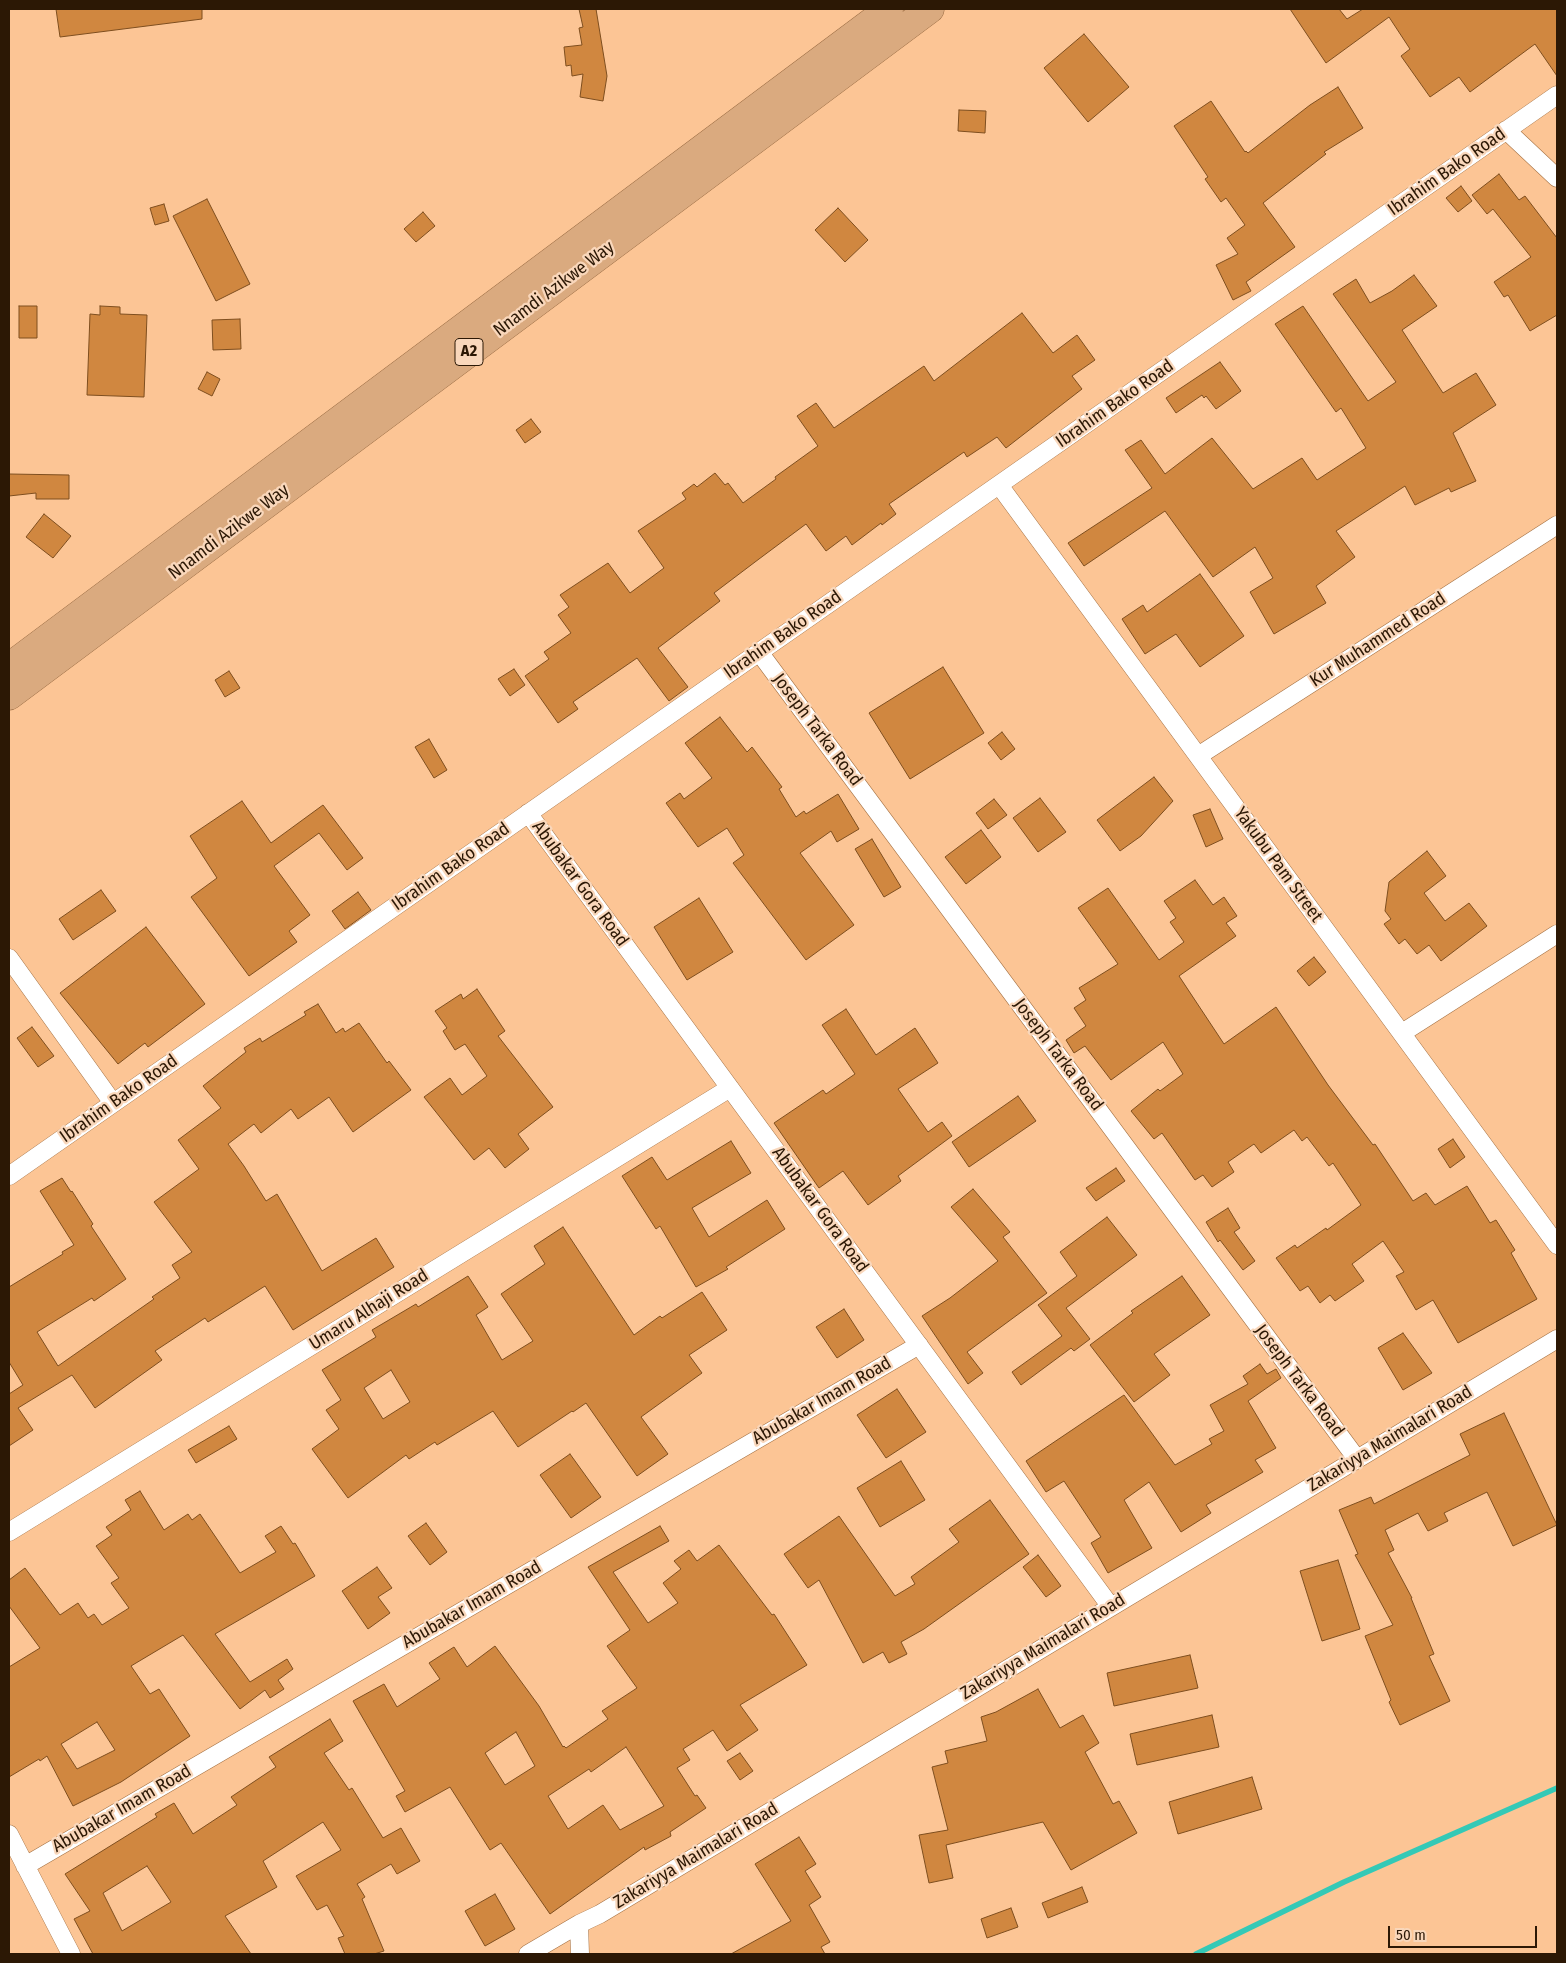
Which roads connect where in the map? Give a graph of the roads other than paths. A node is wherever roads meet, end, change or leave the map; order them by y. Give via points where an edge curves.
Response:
1 (890, 9) edge
2 (930, 9) edge
3 (1557, 95) edge
4 (1506, 130) junction
5 (1557, 178) edge
6 (999, 484) junction
7 (1557, 525) edge
8 (760, 652) junction
9 (9, 667) edge
10 (9, 696) edge
11 (1198, 756) junction
12 (528, 813) junction
13 (1557, 934) edge
14 (9, 958) edge
15 (1402, 1033) junction
16 (730, 1088) junction
17 (113, 1103) junction
18 (9, 1176) edge
19 (1557, 1244) edge
20 (1557, 1338) edge
21 (919, 1345) junction
22 (1357, 1459) junction
23 (9, 1532) edge
24 (1111, 1607) junction
25 (9, 1834) edge
26 (25, 1866) junction
27 (578, 1924) junction
28 (71, 1954) edge
29 (528, 1954) edge
30 (580, 1954) edge

1 - 9 highway, Nnamdi Azikwe Way / A2
2 - 10 highway, Nnamdi Azikwe Way / A2
3 - 4 street, Ibrahim Bako Road
4 - 5 street
4 - 6 street, Ibrahim Bako Road
6 - 8 street, Ibrahim Bako Road
6 - 11 street, Yakubu Pam Street
7 - 11 street, Kur Muhammed Road
8 - 12 street, Ibrahim Bako Road
8 - 22 street, Joseph Tarka Road
11 - 15 street, Yakubu Pam Street
12 - 16 street, Abubakar Gora Road
12 - 17 street, Ibrahim Bako Road
13 - 15 street
14 - 17 street
15 - 19 street, Yakubu Pam Street
16 - 21 street, Abubakar Gora Road
16 - 23 street, Umaru Alhaji Road
17 - 18 street, Ibrahim Bako Road
20 - 22 street, Zakariyya Maimalari Road
21 - 24 street, Abubakar Gora Road
21 - 26 street, Abubakar Imam Road
22 - 24 street, Zakariyya Maimalari Road
24 - 27 street, Zakariyya Maimalari Road via 600,1914
25 - 26 street
26 - 28 street
27 - 29 street, Zakariyya Maimalari Road
27 - 30 street

